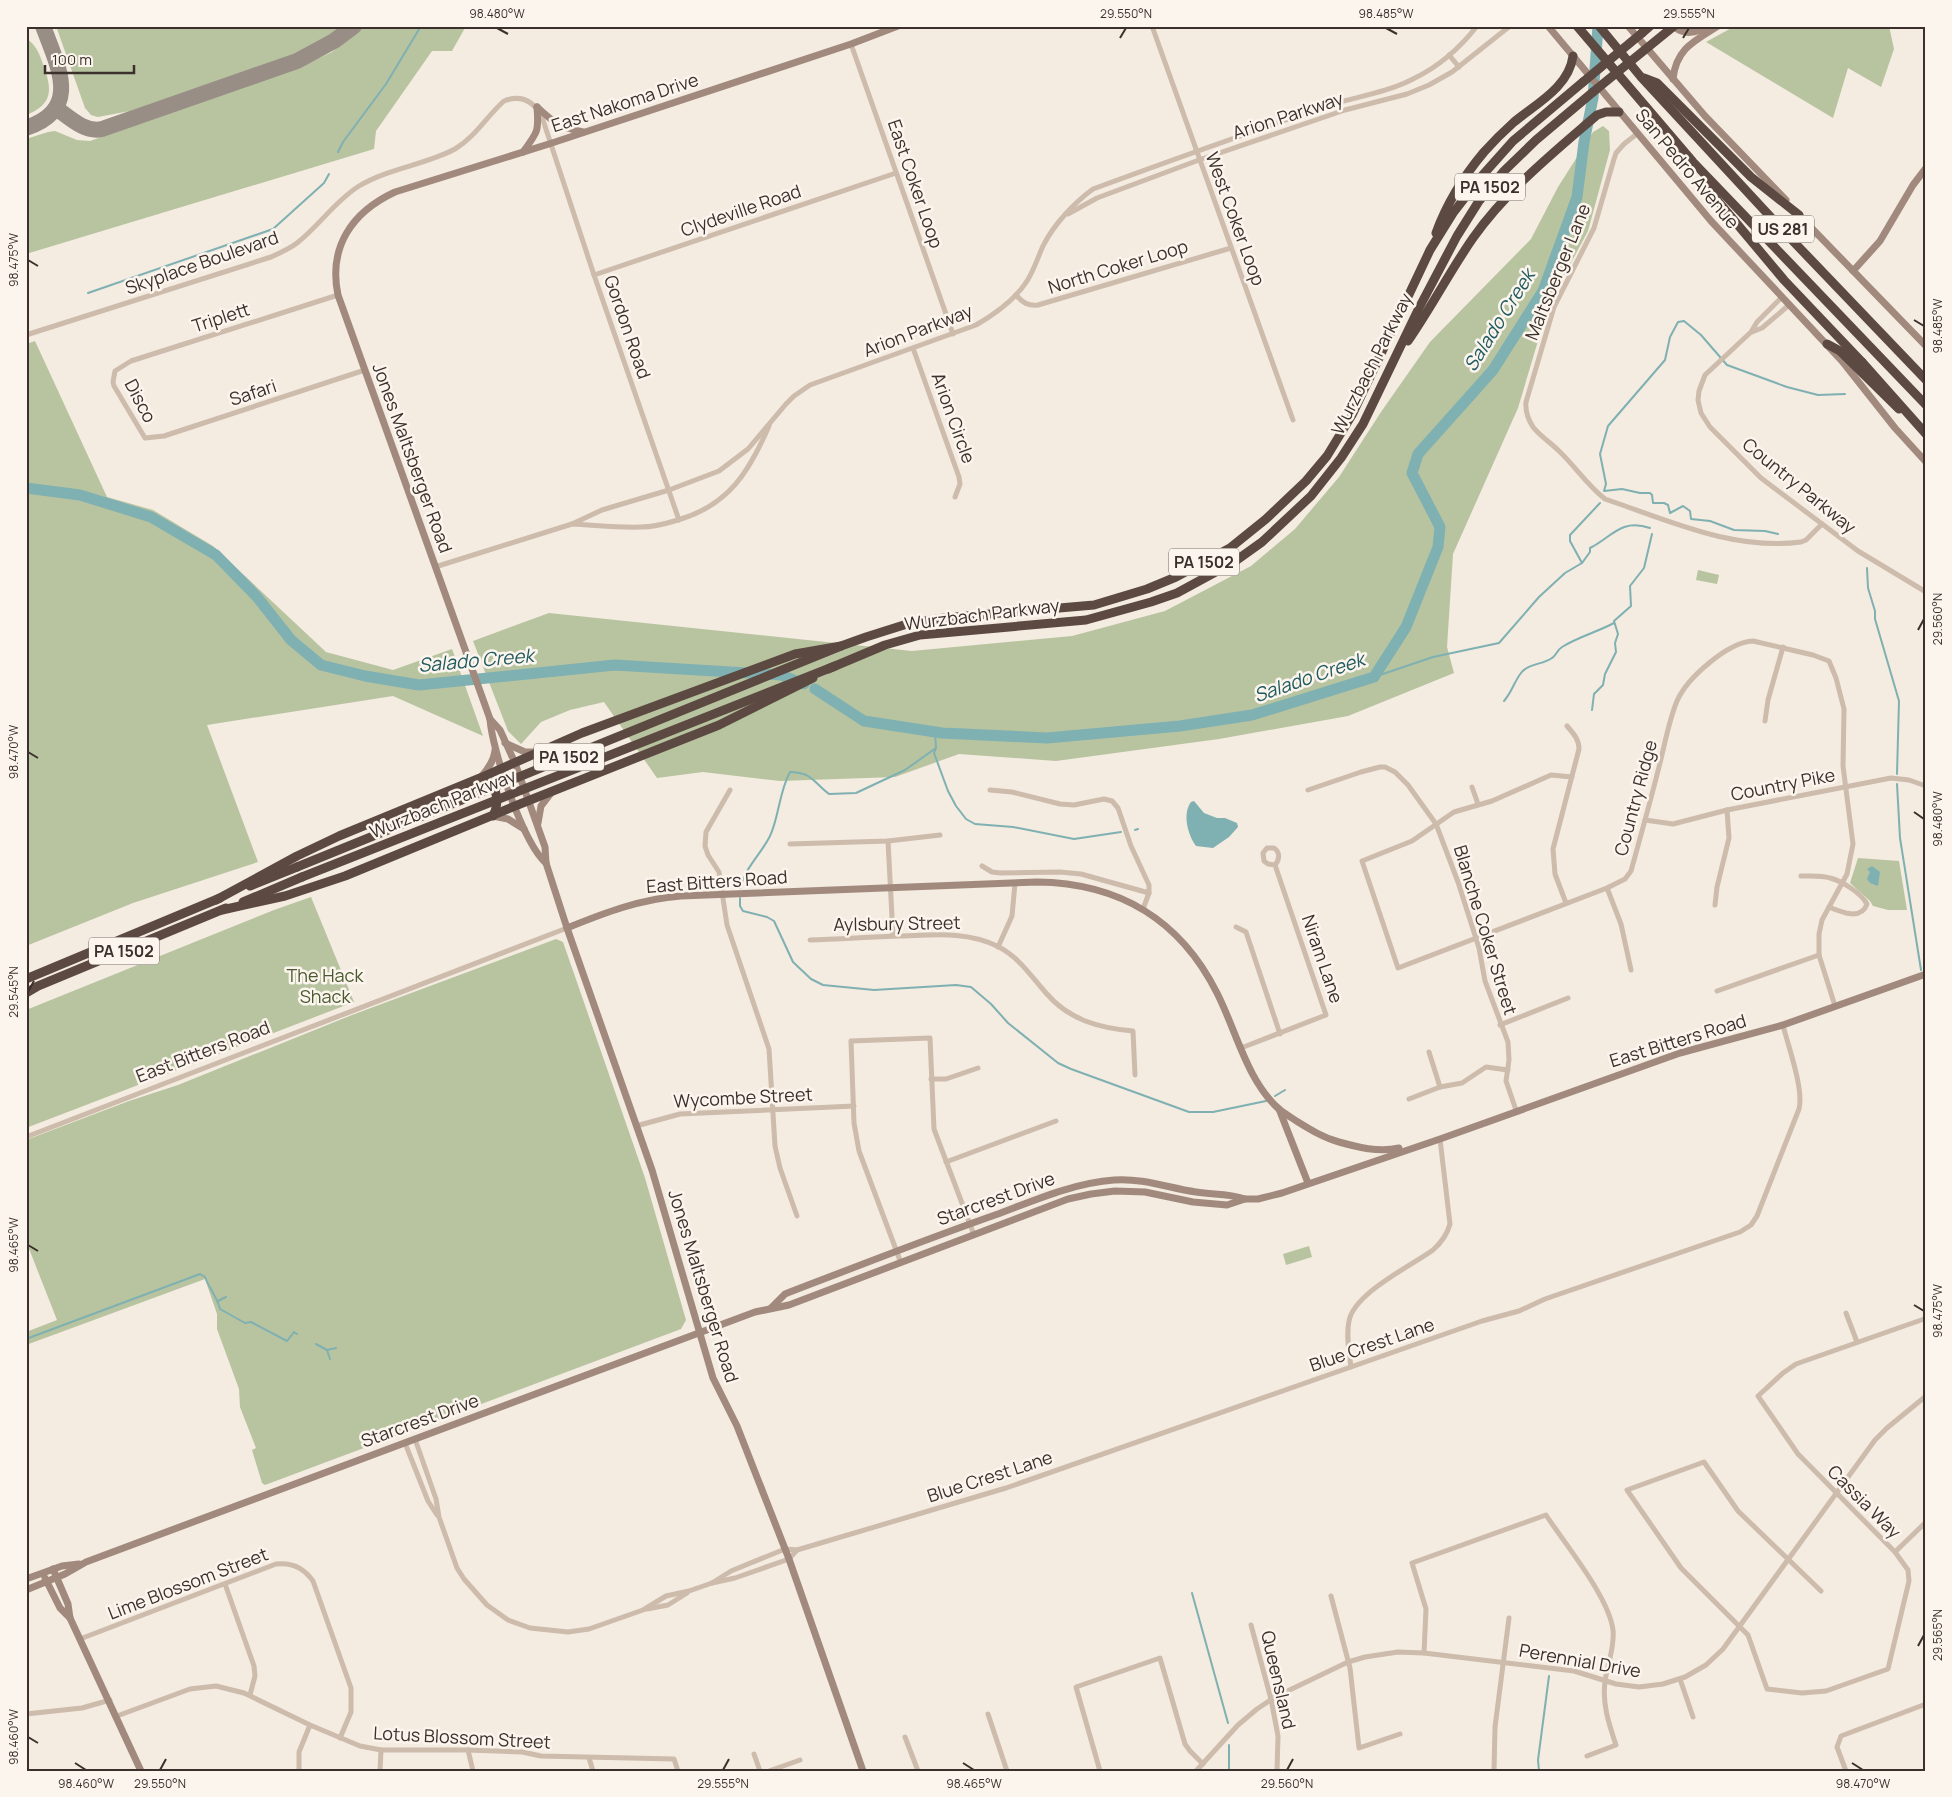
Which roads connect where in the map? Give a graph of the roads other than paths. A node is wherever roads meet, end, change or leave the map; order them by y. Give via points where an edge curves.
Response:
1 (898, 26) edge
2 (1152, 26) edge
3 (1477, 26) edge
4 (1510, 26) edge
5 (1548, 26) edge
6 (1578, 26) edge
7 (1599, 26) edge
8 (1628, 26) edge
9 (1650, 26) edge
10 (1674, 26) edge
11 (1708, 26) edge
12 (1718, 26) edge
13 (851, 44) junction
14 (1449, 55) junction
15 (1573, 56) junction
16 (1459, 67) junction
17 (1641, 76) junction
18 (1673, 79) junction
19 (537, 107) junction
20 (1323, 108) junction
21 (1619, 112) junction
22 (1326, 117) junction
23 (583, 133) junction
24 (1638, 133) junction
25 (552, 143) junction
26 (1195, 151) junction
27 (523, 152) junction
28 (1198, 160) junction
29 (1693, 162) junction
30 (1926, 168) edge
31 (896, 173) junction
32 (364, 210) joint
33 (1066, 215) junction
34 (1799, 215) junction
35 (1231, 248) junction
36 (1430, 250) junction
37 (1853, 271) junction
38 (594, 275) junction
39 (1016, 295) junction
40 (338, 296) junction
41 (1782, 297) junction
42 (1789, 305) junction
43 (1751, 332) junction
44 (953, 334) junction
45 (26, 335) edge
46 (1827, 344) junction
47 (1926, 346) edge
48 (913, 348) junction
49 (1391, 366) junction
50 (364, 370) junction
51 (115, 371) joint
52 (1926, 380) edge
53 (1926, 405) edge
54 (772, 419) junction
55 (1293, 420) dead end
56 (1926, 433) edge
57 (149, 439) joint
58 (1926, 462) edge
59 (669, 490) junction
60 (956, 497) dead end
61 (679, 520) junction
62 (572, 524) junction
63 (1822, 524) junction
64 (435, 567) junction
65 (1926, 592) edge
66 (841, 646) junction
67 (1782, 647) junction
68 (835, 666) junction
69 (490, 719) junction
70 (1765, 721) dead end
71 (1567, 726) dead end
72 (505, 743) junction
73 (496, 749) junction
74 (538, 752) junction
75 (514, 763) junction
76 (502, 768) junction
77 (1572, 776) junction
78 (480, 778) junction
79 (1926, 786) edge
80 (1472, 787) dead end
81 (1846, 787) junction
82 (730, 790) dead end
83 (990, 790) dead end
84 (1308, 790) dead end
85 (553, 791) junction
86 (529, 800) junction
87 (1478, 804) junction
88 (515, 806) junction
89 (1727, 810) junction
90 (493, 816) junction
91 (1645, 820) junction
92 (1436, 824) junction
93 (538, 826) junction
94 (524, 829) junction
95 (940, 835) dead end
96 (888, 841) junction
97 (790, 844) dead end
98 (546, 863) junction
99 (1275, 865) dead end
100 (982, 866) dead end
101 (1801, 876) dead end
102 (1015, 883) junction
103 (1842, 884) junction
104 (891, 888) junction
105 (1607, 888) junction
106 (1149, 893) junction
107 (722, 894) junction
108 (216, 900) junction
109 (1566, 902) junction
110 (1715, 905) dead end
111 (1829, 908) junction
112 (1143, 909) junction
113 (222, 910) junction
114 (1236, 927) dead end
115 (567, 928) junction
116 (894, 936) junction
117 (1476, 938) junction
118 (810, 940) dead end
119 (998, 947) junction
120 (1819, 956) junction
121 (1630, 970) dead end
122 (1926, 974) edge
123 (26, 979) edge
124 (1717, 991) dead end
125 (26, 992) edge
126 (1568, 998) dead end
127 (1835, 1006) junction
128 (1783, 1024) junction
129 (1500, 1025) junction
130 (1280, 1034) junction
131 (1241, 1048) junction
132 (1429, 1052) dead end
133 (978, 1068) dead end
134 (1508, 1070) junction
135 (1134, 1075) dead end
136 (931, 1078) junction
137 (1440, 1087) junction
138 (1409, 1099) dead end
139 (854, 1106) junction
140 (773, 1109) junction
141 (1279, 1109) junction
142 (1516, 1110) junction
143 (1056, 1121) dead end
144 (636, 1126) junction
145 (26, 1137) edge
146 (1440, 1138) junction
147 (946, 1162) junction
148 (1110, 1181) junction
149 (1308, 1183) junction
150 (1172, 1186) junction
151 (1111, 1192) junction
152 (1170, 1197) junction
153 (1245, 1199) junction
154 (796, 1216) dead end
155 (970, 1224) junction
156 (974, 1235) junction
157 (897, 1252) junction
158 (901, 1263) junction
159 (770, 1309) junction
160 (1846, 1313) dead end
161 (1925, 1320) edge
162 (699, 1333) junction
163 (1857, 1342) junction
164 (1350, 1367) junction
165 (1926, 1396) edge
166 (415, 1439) junction
167 (405, 1442) junction
168 (1836, 1494) junction
169 (439, 1518) junction
170 (1926, 1522) edge
171 (785, 1549) junction
172 (797, 1550) junction
173 (1895, 1552) junction
174 (789, 1559) junction
175 (1788, 1561) junction
176 (82, 1563) junction
177 (53, 1569) junction
178 (43, 1573) junction
179 (57, 1577) junction
180 (26, 1580) edge
181 (46, 1582) junction
182 (712, 1583) junction
183 (225, 1584) junction
184 (26, 1590) edge
185 (1821, 1591) dead end
186 (689, 1592) junction
187 (1331, 1596) dead end
188 (643, 1610) junction
189 (70, 1618) junction
190 (1509, 1618) dead end
191 (1251, 1625) dead end
192 (1740, 1626) junction
193 (80, 1639) junction
194 (1424, 1653) junction
195 (1348, 1662) junction
196 (1504, 1662) junction
197 (1680, 1679) junction
198 (1605, 1681) junction
199 (250, 1695) junction
200 (1271, 1699) junction
201 (110, 1700) junction
202 (1926, 1704) edge
203 (26, 1714) edge
204 (988, 1714) dead end
205 (117, 1716) junction
206 (1693, 1717) dead end
207 (310, 1725) junction
208 (1400, 1734) dead end
209 (905, 1737) dead end
210 (340, 1738) junction
211 (382, 1750) junction
212 (468, 1750) junction
213 (754, 1754) dead end
214 (1587, 1756) dead end
215 (589, 1758) junction
216 (800, 1760) dead end
217 (1203, 1764) junction
218 (141, 1771) edge
219 (299, 1771) edge
220 (380, 1771) edge
221 (473, 1771) edge
222 (593, 1771) edge
223 (678, 1771) edge
224 (760, 1771) edge
225 (769, 1771) edge
226 (863, 1771) edge
227 (918, 1771) edge
228 (1007, 1771) edge
229 (1100, 1771) edge
230 (1196, 1771) edge
231 (1277, 1771) edge
232 (1494, 1771) edge
233 (1846, 1771) edge

1 - 13 main road, East Nakoma Drive
2 - 26 street, West Coker Loop
3 - 14 street, Arion Parkway
4 - 16 street, Arion Parkway
5 - 15 main road, San Pedro Avenue
6 - 29 highway, US 281, bridge
7 - 17 highway, US 281
8 - 18 main road
9 - 36 highway, Wurzbach Parkway / PA 1502, bridge via 1513,141 1480,178
10 - 11 main road via 1690,33
10 - 49 highway, Wurzbach Parkway / PA 1502, bridge via 1536,140 1488,190 1467,220
12 - 18 main road via 1683,50
13 - 23 main road, East Nakoma Drive
13 - 31 street, East Coker Loop
14 - 16 street
14 - 20 street, Arion Parkway via 1400,85
15 - 21 main road, San Pedro Avenue, bridge
15 - 36 highway via 1570,70 1562,82 1485,151 1464,177 1444,210
16 - 22 street, Arion Parkway via 1407,94
17 - 34 highway via 1658,83 1751,177
17 - 52 highway, US 281
18 - 34 main road
19 - 23 main road via 562,127
19 - 25 street
19 - 27 main road via 538,128
19 - 45 street, Skyplace Boulevard via 518,98 504,101 465,142 442,155 380,175 359,186 339,200 311,232 278,254
20 - 22 street
20 - 26 street, Arion Parkway
21 - 24 main road, San Pedro Avenue
21 - 49 highway via 1597,115 1505,198 1473,238
22 - 28 street, Arion Parkway
23 - 25 main road, East Nakoma Drive
24 - 41 main road, San Pedro Avenue via 1715,225
24 - 63 street, Maltsberger Lane via 1616,153 1594,228 1554,307 1525,410 1535,430 1605,498 1727,540 1801,542
25 - 27 main road, East Nakoma Drive
25 - 38 street, Gordon Road
26 - 28 street, West Coker Loop
26 - 33 street, Arion Parkway via 1093,189 1079,199
27 - 32 main road, East Nakoma Drive via 395,192
28 - 33 street, Arion Parkway via 1097,198
28 - 35 street, West Coker Loop
29 - 53 highway, US 281
29 - 56 highway, bridge via 1717,200 1760,252
30 - 37 main road via 1880,241
31 - 38 street, Clydeville Road
31 - 44 street, East Coker Loop
32 - 40 main road, Jones Maltsberger Road via 354,220 339,251 335,276
33 - 39 street, Arion Parkway via 1051,234 1027,282
34 - 37 main road
35 - 39 street, North Coker Loop via 1038,306 1022,303
35 - 55 street, West Coker Loop
36 - 66 highway, Wurzbach Parkway / PA 1502 via 1352,415 1327,456 1266,519 1230,548 1176,577 1094,605 944,618 907,624
37 - 47 main road
38 - 59 street, Gordon Road
39 - 44 street, Arion Parkway via 991,316
40 - 50 main road, Jones Maltsberger Road
40 - 51 street, Triplett via 131,361
41 - 42 main road, San Pedro Avenue
41 - 43 street, Country Parkway
42 - 43 street, Country Parkway via 1762,328
42 - 46 main road, San Pedro Avenue
43 - 63 street, Country Parkway via 1705,375 1698,400 1705,420 1750,468
44 - 48 street, Arion Parkway
46 - 56 highway via 1840,351
46 - 58 main road, San Pedro Avenue via 1899,434
48 - 54 street, Arion Parkway via 810,385
48 - 60 street, Arion Circle via 959,477
49 - 68 highway, Wurzbach Parkway / PA 1502 via 1363,424 1311,496 1262,542 1234,562 1177,593 1086,620 920,635 885,645
50 - 57 street, Safari
50 - 64 main road, Jones Maltsberger Road
51 - 57 street, Disco via 114,386 145,438
54 - 59 street, Arion Parkway via 731,464
54 - 61 street, Arion Parkway via 752,463 736,484 710,507
59 - 61 street, Gordon Road
59 - 62 street, Arion Parkway via 602,510
61 - 62 street, Arion Parkway via 641,527
62 - 64 street, Arion Parkway
63 - 65 street, Country Parkway via 1858,551
64 - 69 main road, Jones Maltsberger Road
66 - 74 highway, bridge via 795,654
66 - 108 highway, Wurzbach Parkway / PA 1502, bridge
67 - 70 street
67 - 81 street, Country Ridge via 1829,661 1844,709
67 - 91 street, Country Ridge via 1753,640 1731,647 1699,672 1681,694
68 - 85 highway, bridge via 719,725
68 - 113 highway, Wurzbach Parkway / PA 1502, bridge
69 - 72 main road, Jones Maltsberger Road via 500,730
69 - 73 main road, Jones Maltsberger Road
71 - 77 street via 1579,743
72 - 74 main road via 525,752
72 - 75 main road, Jones Maltsberger Road
73 - 76 main road, Jones Maltsberger Road
73 - 78 main road via 488,769
74 - 75 highway
75 - 76 highway
75 - 86 main road, Jones Maltsberger Road
76 - 78 highway
76 - 88 main road, Jones Maltsberger Road
77 - 87 street via 1551,775
77 - 109 street via 1553,848 1555,874
78 - 90 highway via 492,785 498,799
78 - 108 highway via 339,836
79 - 81 street, Country Pike via 1891,778
80 - 87 street
81 - 89 street, Country Pike
81 - 103 street via 1853,844 1850,865
82 - 107 street via 705,837 708,855 720,872
83 - 106 street via 1060,804 1112,801 1120,812 1149,885
84 - 92 street, Blanche Coker Street via 1361,772 1385,768 1402,778
85 - 86 highway
85 - 93 main road via 541,806
86 - 88 highway
86 - 93 main road, Jones Maltsberger Road
87 - 92 street via 1454,812
88 - 90 highway
88 - 94 main road, Jones Maltsberger Road
89 - 91 street, Country Pike via 1672,824
89 - 110 street via 1730,831
90 - 94 main road via 508,819
90 - 113 highway via 286,896
91 - 105 street, Country Ridge via 1631,871 1625,879
92 - 117 street, Blanche Coker Street
92 - 117 street, Country Ridge via 1412,841 1362,860 1398,968
93 - 98 main road, Jones Maltsberger Road via 545,846
94 - 98 main road, Jones Maltsberger Road via 534,851
95 - 96 street
96 - 97 street
96 - 104 street
98 - 115 main road, Jones Maltsberger Road
99 - 130 street, Niram Lane via 1326,1015
100 - 106 street via 1000,873 1081,874
101 - 103 street via 1830,878
102 - 104 main road, East Bitters Road
102 - 112 main road, East Bitters Road via 1078,885 1117,896
102 - 119 street via 1012,916
103 - 111 street
103 - 111 street via 1864,900 1865,910 1844,914
104 - 107 main road, East Bitters Road
104 - 116 street
105 - 109 street, Country Ridge
105 - 121 street via 1621,924
106 - 112 street
107 - 115 main road, East Bitters Road via 648,900
107 - 140 street via 726,925 769,1049
108 - 123 highway, Wurzbach Parkway / PA 1502
109 - 117 street, Country Ridge
111 - 120 street via 1820,926
112 - 131 main road, East Bitters Road via 1176,935 1205,970
113 - 125 highway, Wurzbach Parkway / PA 1502
114 - 130 street via 1246,932
115 - 144 main road, Jones Maltsberger Road
115 - 145 street, East Bitters Road
116 - 118 street, Aylsbury Street
116 - 119 street, Aylsbury Street via 954,934
117 - 129 street, Blanche Coker Street via 1485,981
119 - 135 street, Aylsbury Street via 1026,967 1052,1000 1070,1014 1101,1027 1133,1031
120 - 124 street
120 - 127 street
122 - 127 main road, East Bitters Road
126 - 129 street
127 - 128 main road, East Bitters Road
128 - 142 main road, East Bitters Road via 1680,1053
128 - 164 street, Blue Crest Lane via 1801,1102 1762,1205 1751,1225 1740,1232 1545,1299 1519,1311
129 - 134 street, Blanche Coker Street via 1508,1042
130 - 131 street
131 - 141 main road, East Bitters Road via 1255,1077
132 - 137 street
133 - 136 street via 946,1079
134 - 137 street via 1486,1067 1462,1083
134 - 142 street, Blanche Coker Street via 1506,1081
136 - 139 street via 930,1038 851,1041
136 - 147 street via 934,1129
137 - 138 street
139 - 140 street, Wycombe Street
139 - 157 street via 858,1151
140 - 144 street, Wycombe Street via 680,1114
140 - 154 street via 775,1146
141 - 146 main road via 1314,1132 1352,1146 1393,1149
141 - 149 main road
142 - 146 main road, East Bitters Road
143 - 147 street
144 - 162 main road, Jones Maltsberger Road
146 - 149 main road, Starcrest Drive
146 - 164 street via 1450,1224 1448,1231 1434,1250 1370,1292 1356,1305 1349,1321
147 - 155 street
148 - 150 main road, Starcrest Drive via 1134,1180
148 - 151 main road
148 - 155 main road, Starcrest Drive via 1075,1186
149 - 153 main road, Starcrest Drive via 1282,1193
150 - 152 main road
150 - 153 main road, Starcrest Drive
151 - 152 main road, Starcrest Drive via 1145,1192
151 - 156 main road, Starcrest Drive via 1068,1199
152 - 153 main road, Starcrest Drive via 1227,1205
155 - 156 street
155 - 157 main road, Starcrest Drive
156 - 158 main road, Starcrest Drive
157 - 158 street
157 - 159 main road, Starcrest Drive via 785,1294
158 - 159 main road, Starcrest Drive via 789,1305
159 - 162 main road, Starcrest Drive
160 - 163 street
161 - 163 street
162 - 166 main road, Starcrest Drive
162 - 171 main road, Jones Maltsberger Road via 713,1378 737,1426
163 - 168 street, Cassia Way via 1796,1364 1758,1396 1798,1454
164 - 172 street, Blue Crest Lane via 1006,1488
165 - 168 street, Perennial Drive via 1875,1440
166 - 167 main road, Starcrest Drive
166 - 169 street, Blue Crest Lane via 436,1499
167 - 169 street, Blue Crest Lane via 428,1501
167 - 176 main road, Starcrest Drive
168 - 173 street, Cassia Way
168 - 175 street, Perennial Drive
169 - 188 street, Blue Crest Lane via 464,1579 487,1606 508,1620 530,1628 568,1632 606,1624
170 - 173 street
171 - 172 street, Blue Crest Lane
171 - 174 main road, Jones Maltsberger Road
171 - 182 street, Blue Crest Lane via 731,1571
172 - 174 street, Blue Crest Lane
173 - 192 street, Cassia Way via 1908,1570 1909,1582 1888,1669 1814,1693 1767,1689 1750,1640
174 - 182 street, Blue Crest Lane
174 - 226 main road, Jones Maltsberger Road
175 - 185 street
175 - 192 street, Perennial Drive
175 - 192 street via 1738,1511 1704,1462 1626,1490 1681,1568
176 - 177 main road, Starcrest Drive
176 - 179 main road, Starcrest Drive
177 - 178 main road, Starcrest Drive
177 - 179 main road
178 - 180 main road, Starcrest Drive
178 - 181 main road
179 - 181 main road, Starcrest Drive
179 - 189 main road
181 - 184 main road, Starcrest Drive
181 - 189 main road via 60,1608
182 - 186 street, Blue Crest Lane
183 - 193 street, Lime Blossom Street
183 - 199 street via 254,1666
183 - 210 street, Lime Blossom Street via 276,1564 288,1563 305,1571 312,1581 351,1688 351,1712
186 - 188 street, Blue Crest Lane via 668,1605
186 - 188 street, Blue Crest Lane via 666,1596
187 - 195 street
189 - 193 main road
190 - 196 street
191 - 200 street, Queensland
192 - 197 street, Perennial Drive via 1715,1658
193 - 201 main road
194 - 195 street, Perennial Drive via 1381,1654
194 - 196 street, Perennial Drive
194 - 198 street via 1426,1609 1412,1563 1546,1515 1609,1613 1613,1645
195 - 200 street, Perennial Drive
195 - 208 street via 1358,1748
196 - 198 street, Perennial Drive via 1580,1672
196 - 232 street via 1493,1746
197 - 198 street, Perennial Drive via 1639,1687
197 - 206 street
198 - 214 street via 1605,1708 1616,1745
199 - 205 street, Lotus Blossom Street via 224,1687 198,1687
199 - 207 street, Lotus Blossom Street
200 - 217 street, Perennial Drive via 1238,1725
200 - 231 street, Queensland via 1278,1736
201 - 203 street via 82,1708
201 - 205 main road
202 - 233 street via 1845,1733 1838,1739 1837,1747
204 - 228 street
205 - 218 main road
207 - 210 street, Lotus Blossom Street
207 - 219 street via 299,1752
209 - 227 street
210 - 211 street, Lotus Blossom Street
211 - 212 street, Lotus Blossom Street
211 - 220 street
212 - 215 street, Lotus Blossom Street
212 - 221 street
213 - 224 street
215 - 222 street
215 - 223 street, Lotus Blossom Street via 674,1759
216 - 225 street
217 - 229 street via 1185,1744 1160,1658 1076,1687
217 - 230 street, Perennial Drive

